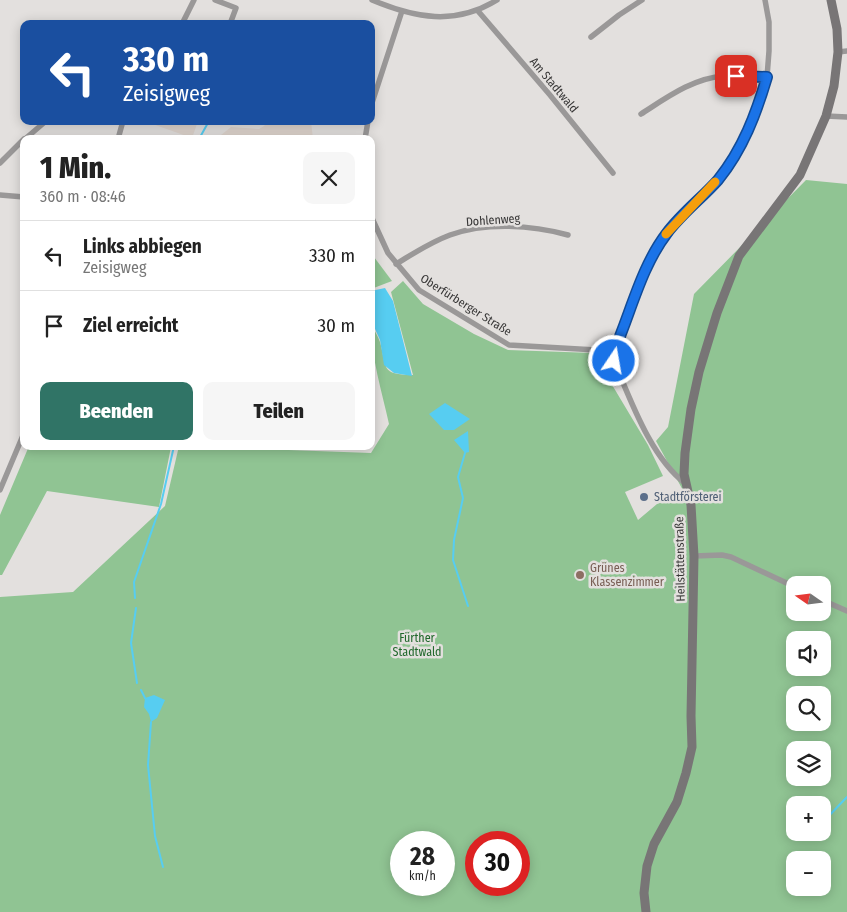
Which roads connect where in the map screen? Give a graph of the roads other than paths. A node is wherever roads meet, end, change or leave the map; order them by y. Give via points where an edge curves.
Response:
1 (194, 0) edge
2 (215, 0) edge
3 (372, 0) edge
4 (497, 0) edge
5 (642, 0) edge
6 (765, 0) edge
7 (831, 0) edge
8 (478, 11) junction
9 (402, 12) junction
10 (184, 20) edge
11 (232, 20) edge
12 (591, 37) dead end
13 (842, 52) edge
14 (767, 77) junction
15 (375, 94) edge
16 (641, 114) dead end
17 (826, 116) junction
18 (847, 118) edge
19 (41, 125) edge
20 (29, 135) edge
21 (20, 143) edge
22 (0, 163) edge
23 (613, 173) dead end
24 (0, 195) edge
25 (20, 197) edge
26 (375, 226) edge
27 (568, 235) dead end
28 (396, 264) junction
29 (614, 351) junction
30 (20, 442) edge
31 (686, 484) junction
32 (0, 490) edge
33 (694, 556) junction
34 (786, 583) edge
35 (831, 604) edge
36 (847, 611) edge
37 (646, 912) edge

1 - 10 street
2 - 11 street via 236,8
3 - 9 street
4 - 8 street
5 - 12 street
6 - 14 street via 769,22
7 - 13 street, Heilstättenstraße
8 - 9 street via 433,17
8 - 23 street, Am Stadtwald
9 - 15 street
13 - 17 street, Heilstättenstraße
14 - 16 street via 722,76 698,82 672,93
14 - 29 street via 741,146 717,180 667,232 647,269
17 - 18 street
17 - 31 street, Heilstättenstraße via 800,175 739,256 717,312 690,409 685,453
19 - 20 street
21 - 22 street
24 - 25 street
26 - 28 street, Oberfürberger Straße
27 - 28 street, Dohlenweg via 535,228 473,229 431,243
28 - 29 street, Oberfürberger Straße via 419,290 509,345
29 - 31 street via 614,361 642,427 672,473
30 - 32 street
31 - 33 street, Heilstättenstraße via 691,505
33 - 34 street via 731,557
33 - 37 street, Heilstättenstraße via 692,747 677,802 654,844 647,866
35 - 36 street

